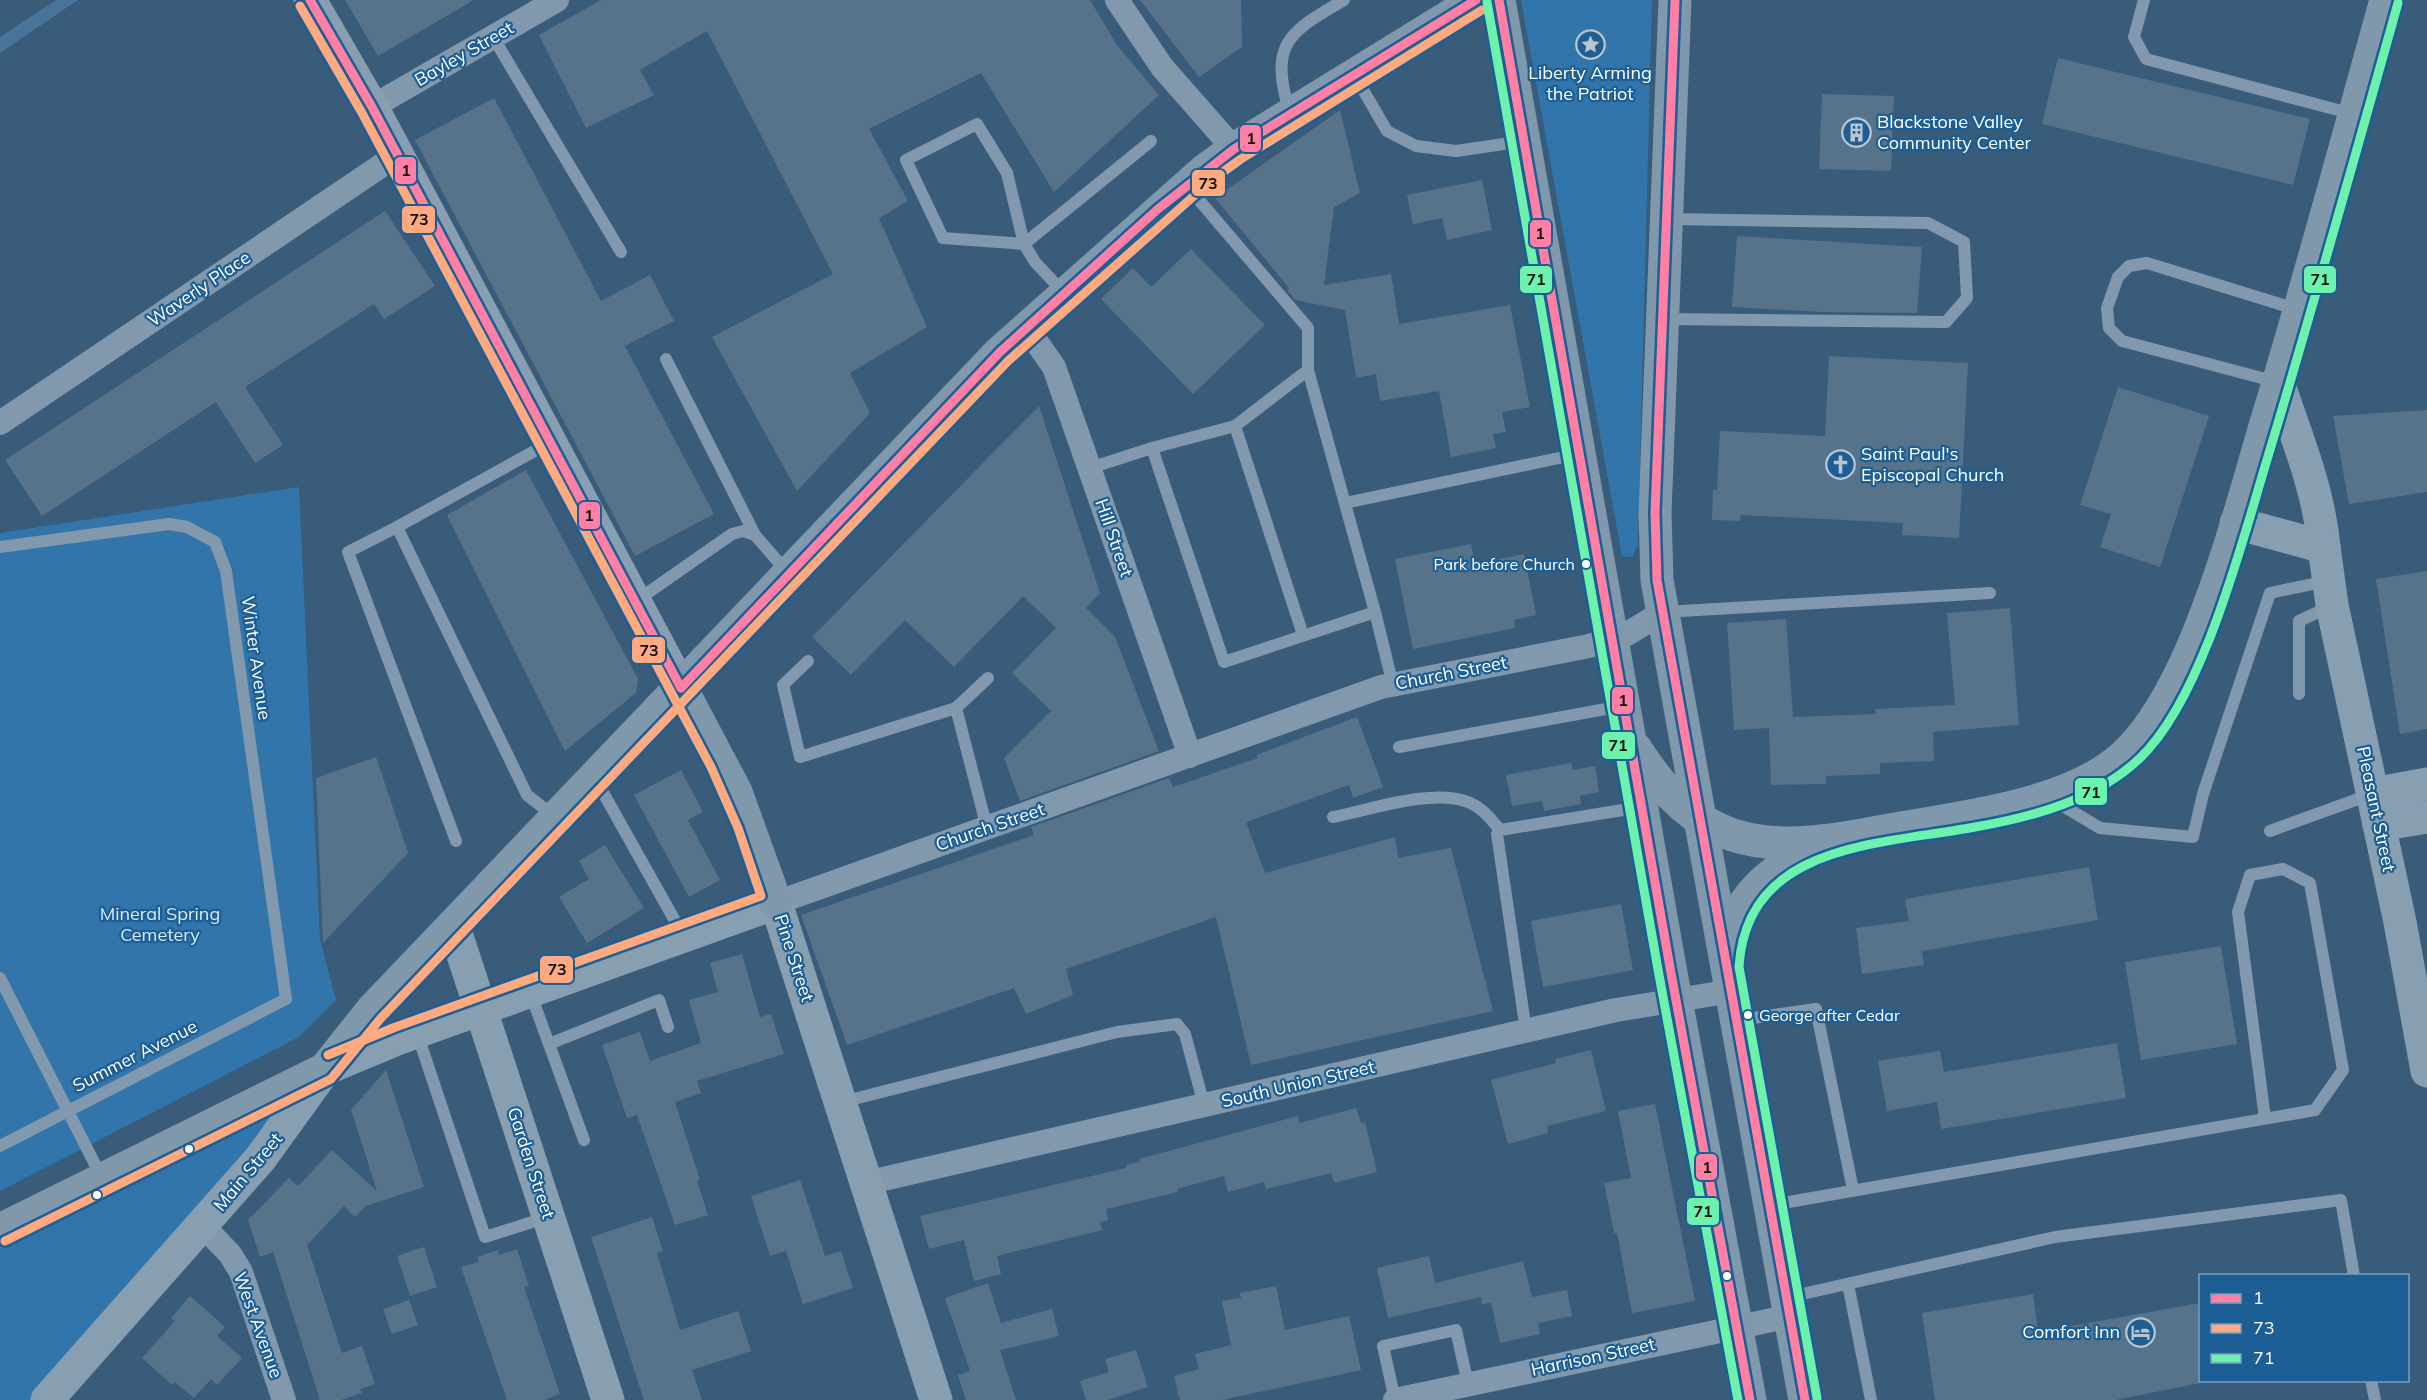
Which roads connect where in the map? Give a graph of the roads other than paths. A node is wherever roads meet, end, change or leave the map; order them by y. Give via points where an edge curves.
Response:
1 (310, 0) edge
2 (557, 0) edge
3 (1117, 0) edge
4 (1344, 0) edge
5 (1476, 0) edge
6 (1499, 0) edge
7 (1675, 0) edge
8 (2144, 0) edge
9 (2386, 0) edge
10 (493, 37) junction
11 (1354, 75) junction
12 (372, 107) junction
13 (1290, 114) junction
14 (2354, 114) junction
15 (1151, 141) dead end
16 (1525, 141) junction
17 (1234, 149) junction
18 (397, 154) junction
19 (1186, 185) junction
20 (1667, 219) junction
21 (1024, 244) junction
22 (621, 252) dead end
23 (1064, 293) junction
24 (2299, 310) junction
25 (1663, 319) junction
26 (1026, 327) junction
27 (666, 359) dead end
28 (1308, 370) junction
29 (2278, 382) junction
30 (0, 423) edge
31 (1236, 426) junction
32 (550, 442) junction
33 (1152, 448) junction
34 (1580, 454) junction
35 (1090, 468) junction
36 (1345, 504) junction
37 (2236, 523) junction
38 (397, 526) junction
39 (755, 535) junction
40 (0, 547) edge
41 (2324, 547) junction
42 (789, 574) junction
43 (1990, 593) dead end
44 (2330, 593) junction
45 (635, 602) junction
46 (1375, 612) junction
47 (1663, 612) junction
48 (1304, 635) junction
49 (1612, 640) junction
50 (808, 661) dead end
51 (988, 678) dead end
52 (1393, 685) junction
53 (681, 688) junction
54 (2299, 694) dead end
55 (956, 708) junction
56 (1626, 722) junction
57 (1399, 747) dead end
58 (1190, 756) junction
59 (595, 779) junction
60 (2427, 784) edge
61 (2373, 794) junction
62 (2047, 797) junction
63 (1672, 805) junction
64 (1334, 817) dead end
65 (2427, 817) edge
66 (557, 818) junction
67 (2379, 825) junction
68 (987, 828) junction
69 (1500, 831) junction
70 (2270, 831) dead end
71 (456, 841) dead end
72 (1828, 841) junction
73 (776, 903) junction
74 (454, 927) junction
75 (683, 936) junction
76 (0, 978) edge
77 (1674, 986) junction
78 (530, 991) junction
79 (1732, 993) junction
80 (286, 999) joint
81 (481, 1008) junction
82 (668, 1027) dead end
83 (417, 1031) junction
84 (1526, 1031) junction
85 (549, 1044) junction
86 (325, 1070) junction
87 (2427, 1071) edge
88 (840, 1102) junction
89 (1204, 1105) junction
90 (67, 1111) junction
91 (2265, 1118) junction
92 (584, 1140) dead end
93 (0, 1146) edge
94 (103, 1179) junction
95 (866, 1183) junction
96 (1853, 1190) junction
97 (1771, 1206) junction
98 (548, 1217) junction
99 (203, 1226) junction
100 (0, 1230) edge
101 (2354, 1274) edge
102 (1848, 1284) junction
103 (1789, 1307) junction
104 (1737, 1326) junction
105 (2372, 1382) edge
106 (1468, 1384) junction
107 (47, 1400) edge
108 (284, 1400) edge
109 (608, 1400) edge
110 (936, 1400) edge
111 (1395, 1400) edge
112 (1750, 1400) edge
113 (1805, 1400) edge
114 (1871, 1400) edge
115 (2375, 1400) edge

1 - 12 main road, Pine Street
2 - 10 street, Bayley Street
3 - 17 street via 1162,67
4 - 13 lane via 1301,26 1286,44 1281,84
5 - 11 main road, Main Street
6 - 16 main road
7 - 20 main road
8 - 14 lane via 2134,37 2146,59
9 - 14 main road
10 - 12 street, Bayley Street
10 - 22 lane
11 - 13 main road, Main Street
11 - 16 lane via 1387,131 1416,146 1456,152
12 - 18 main road, Pine Street
13 - 17 main road, Main Street
14 - 24 main road
15 - 21 lane
16 - 34 main road
17 - 19 main road, Main Street
18 - 30 street, Waverly Place
18 - 32 main road, Pine Street
19 - 23 main road, Main Street
19 - 28 lane via 1308,328
20 - 25 main road
20 - 25 lane via 1928,223 1965,242 1967,298 1946,322
21 - 21 lane via 1007,173 976,124 906,160 943,238
21 - 23 lane
23 - 26 main road, Main Street
24 - 29 main road
24 - 29 lane via 2148,263 2130,266 2118,278 2107,308 2109,328 2122,341
25 - 47 main road via 1655,535
26 - 35 street, Hill Street via 1054,367
26 - 42 main road, Main Street
27 - 39 lane
28 - 31 lane
28 - 36 lane
29 - 37 main road
29 - 41 main road, Pleasant Street via 2317,499
31 - 33 lane
31 - 48 lane
32 - 38 lane
32 - 45 main road, Pine Street
33 - 35 lane
33 - 48 lane via 1224,662
34 - 36 lane
34 - 49 main road
35 - 58 street, Hill Street
36 - 46 lane
37 - 41 main road
37 - 62 main road via 2189,654 2146,732 2113,765
38 - 66 lane via 528,795
38 - 71 lane via 348,552
39 - 42 lane
39 - 45 lane via 743,531 732,534
40 - 80 lane, Winter Avenue via 169,524 188,527 215,542 226,572
41 - 44 main road, Pleasant Street
42 - 53 main road, Main Street
43 - 47 lane
44 - 54 lane via 2299,621
44 - 61 main road, Pleasant Street
44 - 62 lane via 2270,593 2203,794 2193,837 2100,828
45 - 53 main road, Pine Street
46 - 48 lane
46 - 52 lane
47 - 49 street, Church Street
47 - 63 main road
49 - 52 street, Church Street
49 - 56 main road
50 - 55 lane via 783,685 800,757
51 - 55 lane
52 - 58 street, Church Street
53 - 59 main road, Main Street
53 - 73 main road, Pine Street via 736,792
55 - 68 lane
56 - 57 lane
56 - 63 main road
58 - 68 street, Church Street
59 - 66 main road, Main Street
59 - 75 lane
60 - 61 main road
61 - 67 main road, Pleasant Street
61 - 70 lane
62 - 72 main road
63 - 69 lane
63 - 72 main road via 1730,835 1785,845
63 - 77 main road
63 - 79 main road
64 - 69 lane via 1436,796 1465,801 1484,811
65 - 67 main road
66 - 74 main road, Main Street
67 - 87 main road, Pleasant Street
68 - 73 street, Church Street
69 - 84 lane via 1496,837
72 - 79 main road via 1783,866 1754,890 1737,915 1732,928
73 - 75 main road, Church Street
73 - 88 main road, Pine Street
74 - 81 main road, Garden Street
74 - 86 main road, Main Street via 372,1010
75 - 78 main road, Church Street
76 - 90 lane
77 - 79 street, South Union Street
77 - 84 street, South Union Street
77 - 104 main road
78 - 81 main road, Church Street
78 - 85 lane
79 - 96 lane via 1816,1009
79 - 97 main road
80 - 90 lane, Summer Avenue
81 - 83 main road, Church Street
81 - 98 main road, Garden Street
82 - 85 lane via 659,1000
83 - 86 main road, Church Street
83 - 98 lane via 485,1237
84 - 89 street, South Union Street
85 - 92 lane
86 - 94 main road
86 - 99 main road, Main Street via 279,1136
88 - 89 lane via 1117,1032 1177,1024 1185,1034
88 - 95 main road, Pine Street
89 - 95 street, South Union Street
90 - 93 lane, Summer Avenue
90 - 94 lane
91 - 91 lane via 2315,1110 2343,1070 2310,883 2283,869 2250,875 2238,912
91 - 96 lane
94 - 100 main road
95 - 110 main road, Pine Street
96 - 97 lane
97 - 103 main road
98 - 109 main road, Garden Street
99 - 107 main road, Main Street
99 - 108 street, West Avenue via 241,1272
101 - 102 lane via 2341,1200 2055,1237
102 - 103 lane
102 - 114 lane
103 - 104 street, Harrison Street
103 - 113 main road
104 - 106 street, Harrison Street
104 - 112 main road
105 - 115 lane
106 - 111 street, Harrison Street
106 - 111 lane via 1456,1330 1383,1346

